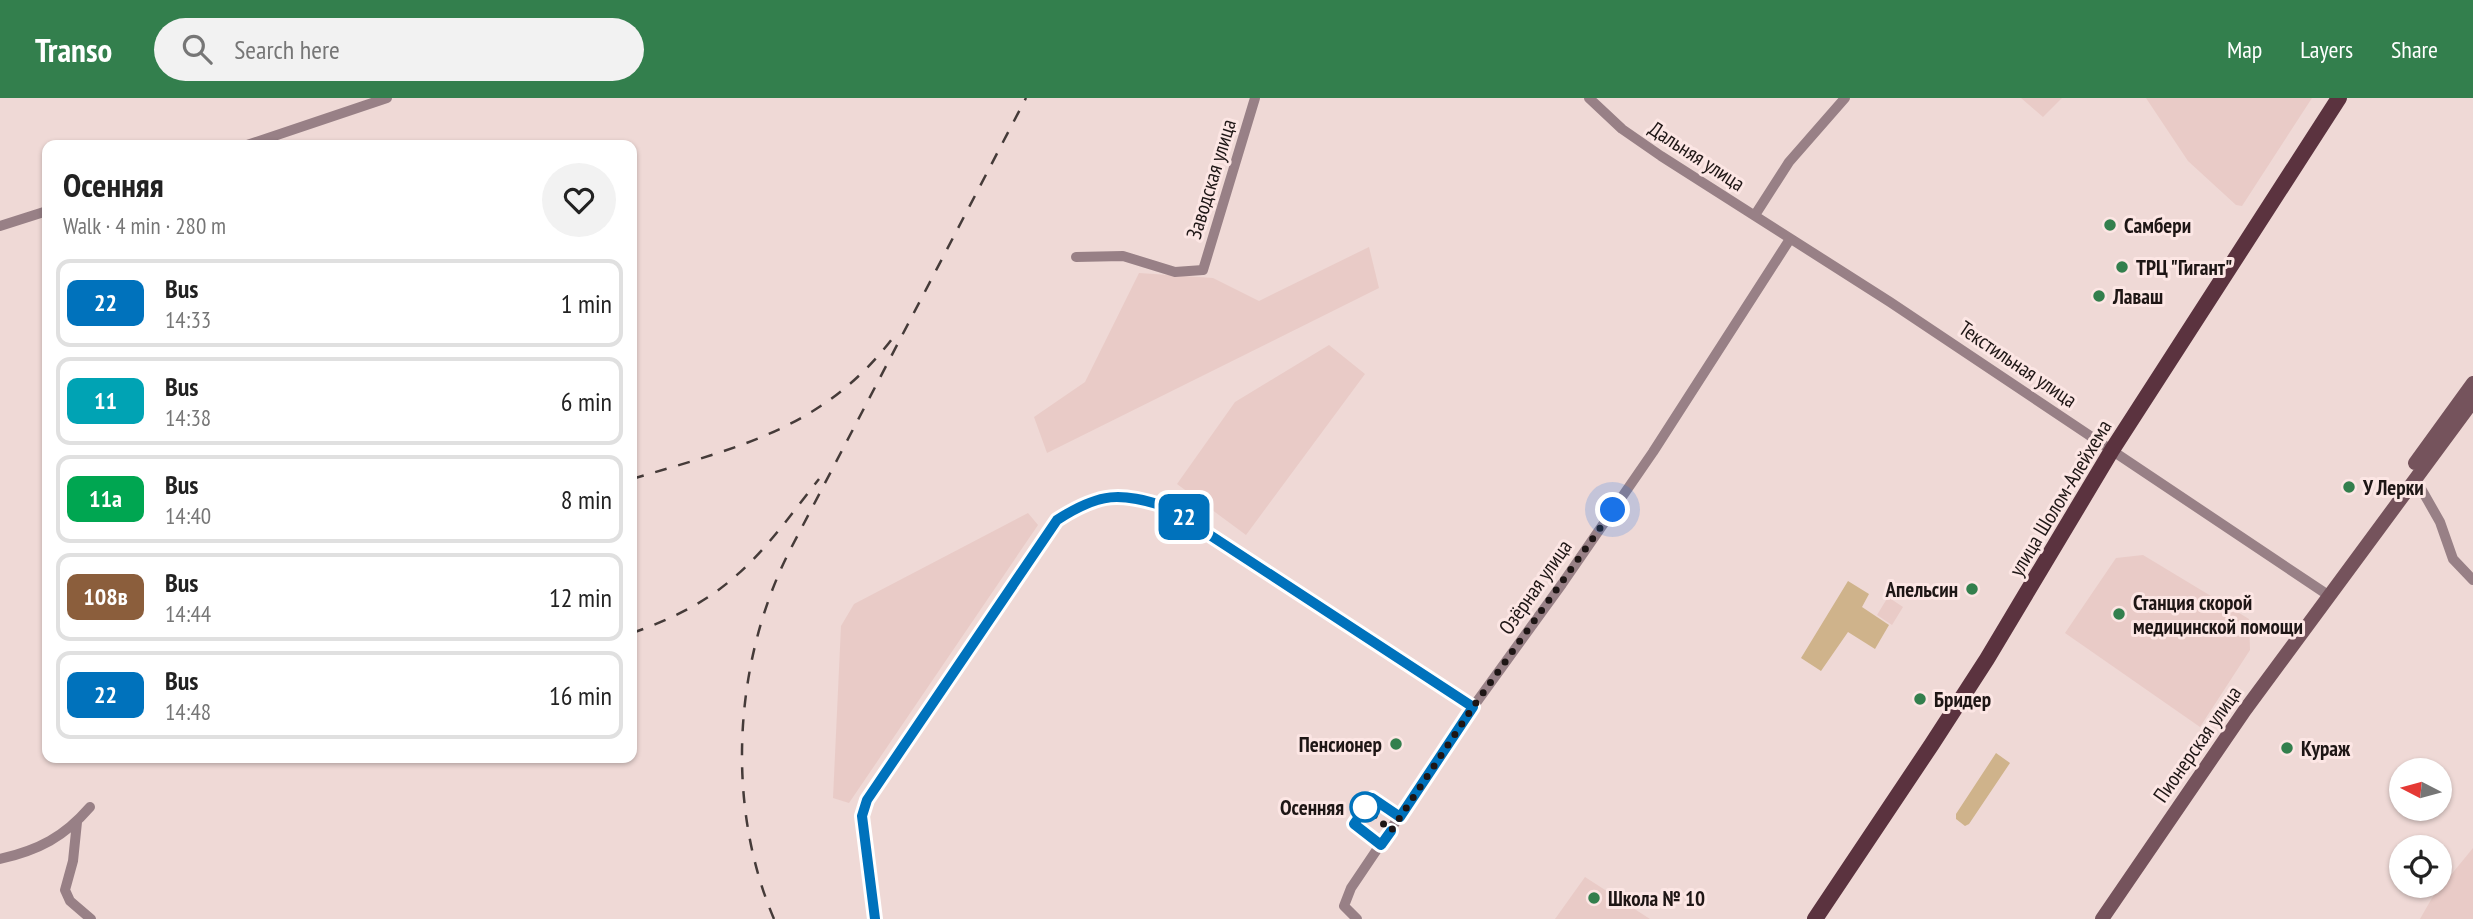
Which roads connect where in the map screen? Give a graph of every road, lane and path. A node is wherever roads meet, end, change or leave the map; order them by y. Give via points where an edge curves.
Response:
1 (387, 98) edge
2 (1255, 98) edge
3 (1589, 98) edge
4 (1845, 98) edge
5 (2339, 98) edge
6 (262, 140) edge
7 (42, 213) edge
8 (1755, 215) junction
9 (0, 226) edge
10 (1790, 239) junction
11 (1076, 257) dead end
12 (2473, 383) edge
13 (2473, 401) edge
14 (2112, 450) junction
15 (2412, 475) junction
16 (2473, 580) edge
17 (2328, 595) junction
18 (1473, 707) junction
19 (90, 807) dead end
20 (77, 822) junction
21 (0, 859) edge
22 (92, 919) edge
23 (875, 919) edge
24 (1357, 919) edge
25 (1815, 919) edge
26 (2102, 919) edge

1 - 6 street
2 - 11 street, Заводская улица via 1203,270 1175,272 1123,256
3 - 8 street, Дальняя улица via 1622,129
4 - 8 street via 1789,162
5 - 14 main road, улица Шолом-Алейхема
7 - 9 street
8 - 10 street, Текстильная улица
10 - 14 street, Текстильная улица
10 - 18 street, Озёрная улица via 1653,452
12 - 15 main road, Пионерская улица
13 - 15 main road, Пионерская улица
14 - 17 street, Текстильная улица
14 - 25 main road, улица Шолом-Алейхема via 1987,659
15 - 16 street via 2440,522 2453,559
15 - 17 main road, Пионерская улица
17 - 26 main road, Пионерская улица
18 - 23 street via 1167,507 1134,497 1086,504 1057,520 867,800 862,816
18 - 24 street, Озёрная улица via 1351,888 1344,906
19 - 20 street
20 - 21 street via 50,843
20 - 22 street via 65,890 70,901

